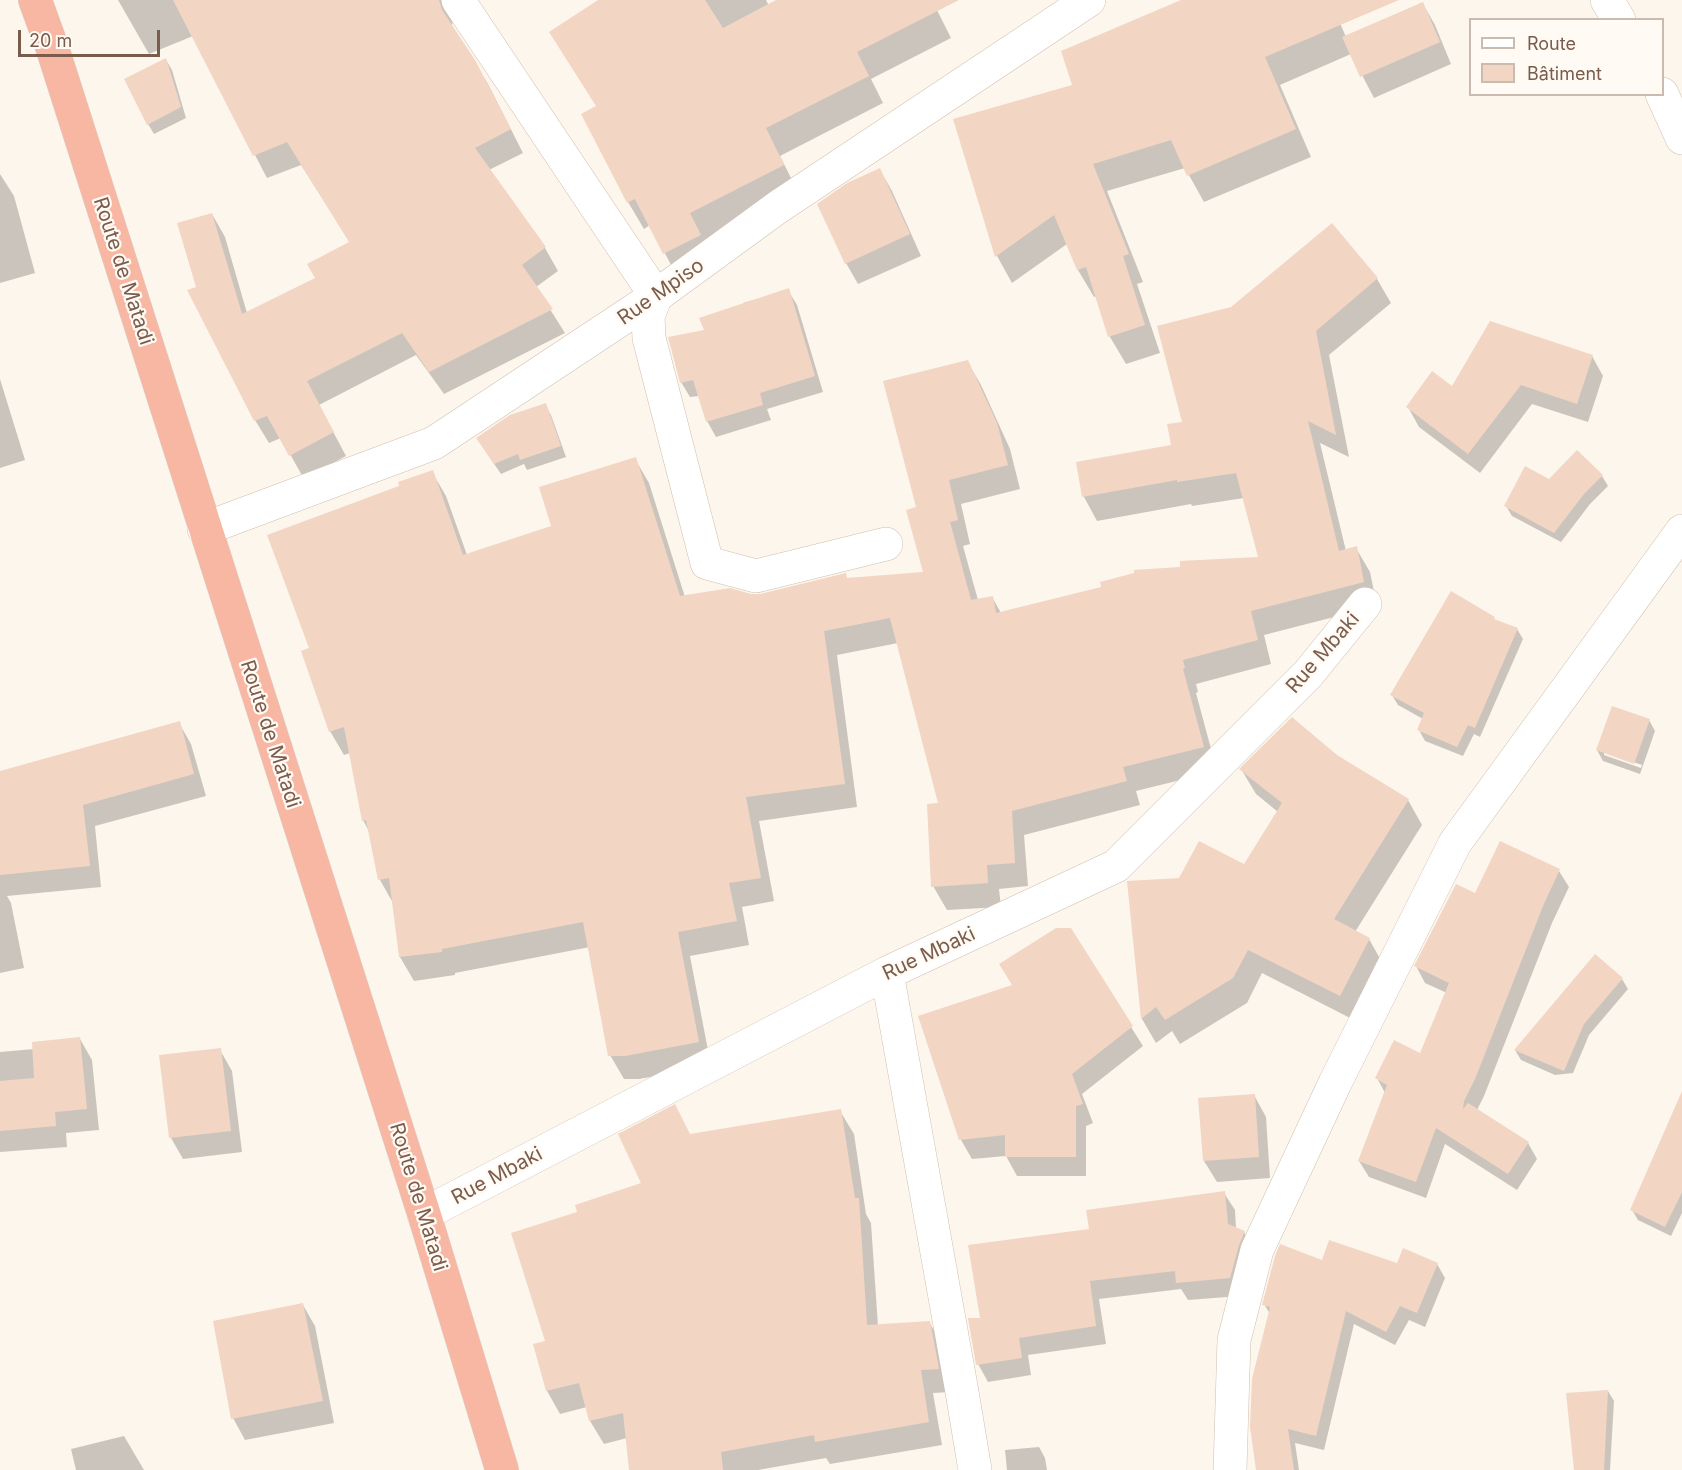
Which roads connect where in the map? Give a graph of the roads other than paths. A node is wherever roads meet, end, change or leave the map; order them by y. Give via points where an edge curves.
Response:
1 (35, 0) edge
2 (458, 0) edge
3 (1089, 0) edge
4 (1607, 0) edge
5 (1618, 18) edge
6 (1663, 96) edge
7 (1682, 138) edge
8 (656, 296) junction
9 (204, 529) junction
10 (1682, 531) edge
11 (886, 544) dead end
12 (1365, 604) dead end
13 (887, 973) junction
14 (424, 1214) junction
15 (502, 1470) edge
16 (975, 1470) edge
17 (1230, 1470) edge

1 - 9 highway, Route de Matadi
2 - 8 street
3 - 8 street, Rue Mpiso via 778,207
4 - 5 street
6 - 7 street
8 - 9 street, Rue Mpiso via 434,443
8 - 11 street via 648,316 649,338 708,563 756,576
9 - 14 highway, Route de Matadi
10 - 17 street via 1455,843 1335,1083 1257,1250 1234,1340
12 - 13 street, Rue Mbaki via 1308,674 1116,866
13 - 14 street, Rue Mbaki
13 - 16 street
14 - 15 highway, Route de Matadi

